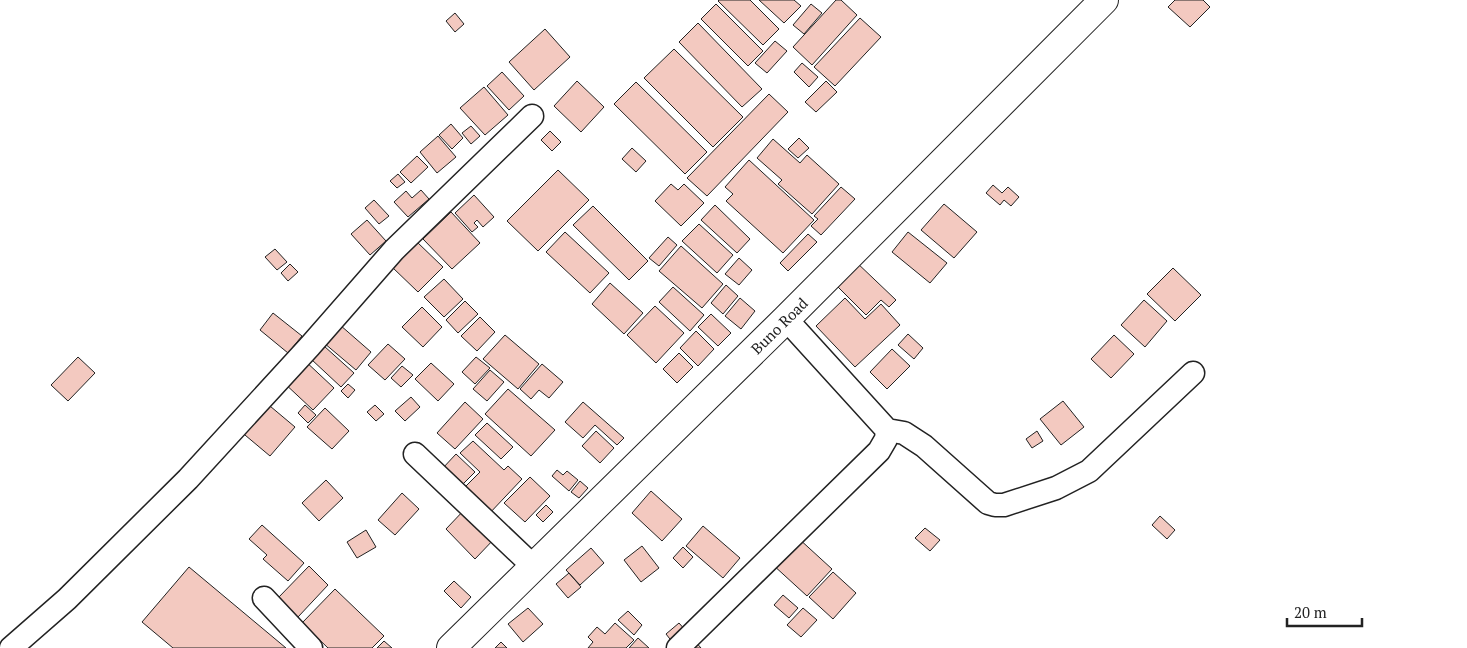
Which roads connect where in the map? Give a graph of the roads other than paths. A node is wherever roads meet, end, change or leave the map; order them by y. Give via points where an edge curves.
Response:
1 (1104, 0) edge
2 (532, 116) dead end
3 (786, 319) junction
4 (1193, 373) dead end
5 (887, 430) junction
6 (415, 454) dead end
7 (534, 567) junction
8 (264, 598) dead end
9 (11, 648) edge
10 (311, 648) edge
11 (451, 648) edge
12 (678, 648) edge

1 - 3 street, Buno Road
2 - 9 street via 394,250 188,479 67,599
3 - 5 street
3 - 7 street, Buno Road
4 - 5 street via 1089,471 1056,488 1004,505 988,503 924,446 904,433
5 - 12 street via 879,451
6 - 7 street
7 - 11 street, Buno Road
8 - 10 street

